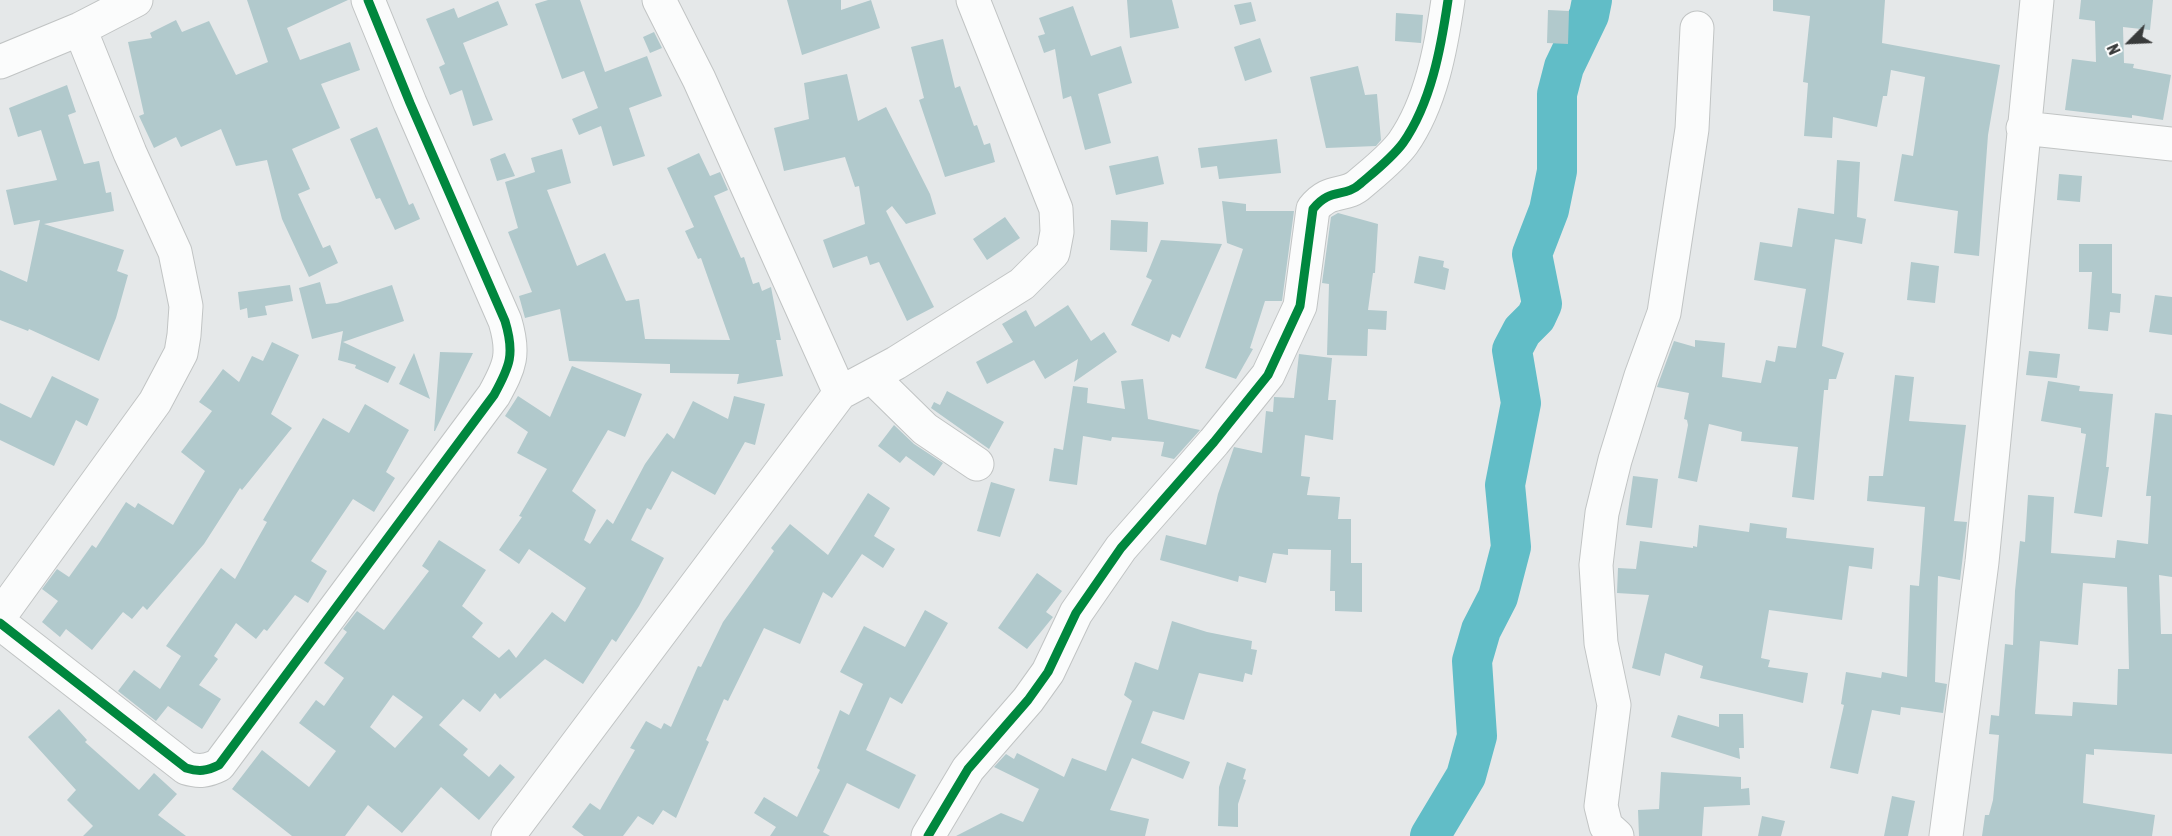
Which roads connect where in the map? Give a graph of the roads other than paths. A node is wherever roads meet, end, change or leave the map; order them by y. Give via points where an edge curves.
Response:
1 (136, 0) edge
2 (368, 0) edge
3 (659, 0) edge
4 (973, 0) edge
5 (1448, 0) edge
6 (2037, 0) edge
7 (1697, 28) dead end
8 (80, 29) junction
9 (0, 62) edge
10 (2023, 128) junction
11 (2172, 144) edge
12 (872, 377) junction
13 (840, 393) junction
14 (977, 464) dead end
15 (0, 616) edge
16 (0, 623) edge
17 (508, 836) edge
18 (928, 836) edge
19 (1617, 836) edge
20 (1946, 836) edge

1 - 8 street
2 - 16 street via 506,321 512,343 510,367 494,395 219,765 209,770 186,768
3 - 13 street via 699,79
4 - 12 street via 1056,209 1058,232 1053,253 1022,284
5 - 18 street via 1423,108 1402,144 1357,187 1322,197 1313,209 1300,306 1268,375 1121,548 1076,613 1048,672 968,769
6 - 10 street
7 - 19 street via 1692,129 1664,313 1615,460 1602,513 1596,565 1601,643 1614,705 1601,806 1606,826
8 - 9 street
8 - 15 street via 175,252 186,306 184,335 181,353 154,402
10 - 11 street
10 - 20 street via 1982,562
12 - 13 street
12 - 14 street via 925,429
13 - 17 street

